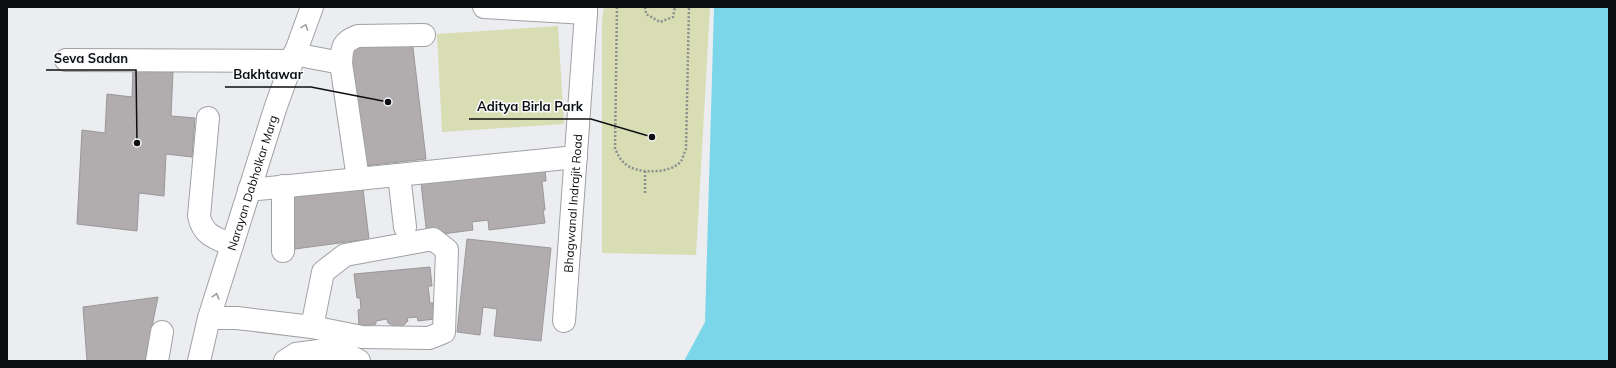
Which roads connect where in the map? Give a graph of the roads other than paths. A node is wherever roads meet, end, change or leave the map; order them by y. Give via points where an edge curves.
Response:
1 (312, 7) edge
2 (484, 7) edge
3 (586, 10) edge
4 (424, 35) dead end
5 (293, 58) junction
6 (66, 60) dead end
7 (341, 63) junction
8 (208, 118) dead end
9 (576, 157) junction
10 (399, 175) junction
11 (358, 179) junction
12 (283, 186) junction
13 (249, 190) junction
14 (405, 227) dead end
15 (232, 245) junction
16 (283, 251) dead end
17 (209, 318) junction
18 (564, 321) dead end
19 (312, 326) junction
20 (162, 332) dead end
21 (157, 361) edge
22 (199, 361) edge
23 (285, 361) edge
24 (358, 361) edge

5 -> 1 street, Narayan Dabholkar Marg
2 - 3 street, Bhagwanal Indrajit Road
3 - 9 street, Bhagwanal Indrajit Road
4 - 7 street via 358,36 345,43
5 - 6 street
5 - 7 street
5 - 13 street, Narayan Dabholkar Marg
7 - 11 street
8 - 15 street via 199,216 201,226 206,232
9 - 10 street
9 - 18 street, Bhagwanal Indrajit Road
10 - 11 street
10 - 14 street
11 - 12 street
12 - 13 street
12 - 16 street
13 - 15 street, Narayan Dabholkar Marg
17 -> 15 street, Narayan Dabholkar Marg
17 - 19 street via 237,318
17 - 22 street, Narayan Dabholkar Marg
19 - 19 street via 362,337 429,338 444,332 447,250 433,239 345,255 323,272
20 - 21 street
23 - 24 street via 296,354 339,350

